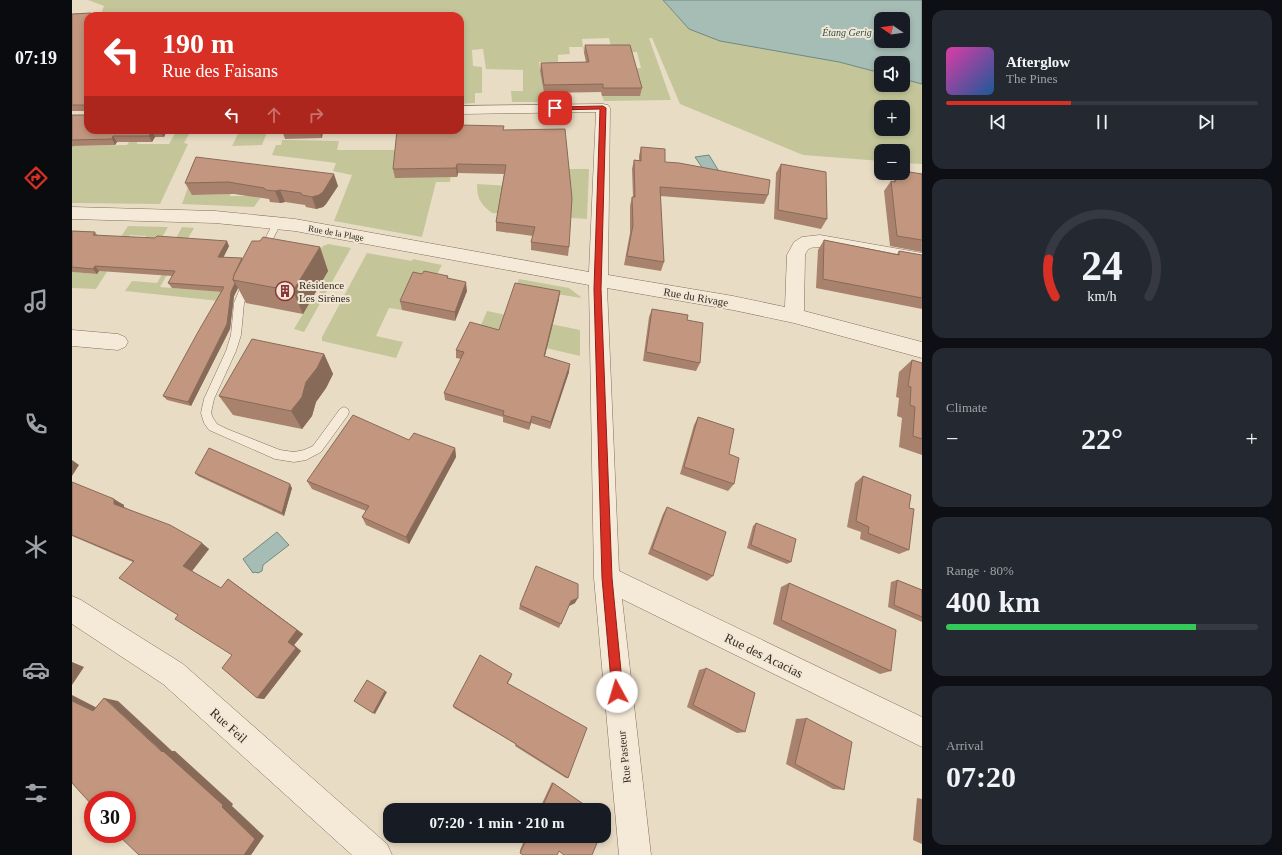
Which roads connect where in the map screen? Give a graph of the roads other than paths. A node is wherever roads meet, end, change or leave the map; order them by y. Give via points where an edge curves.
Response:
1 (464, 110) edge
2 (72, 213) edge
3 (277, 223) junction
4 (922, 259) edge
5 (598, 280) junction
6 (794, 316) junction
7 (72, 338) edge
8 (118, 342) dead end
9 (922, 350) edge
10 (344, 412) dead end
11 (607, 578) junction
12 (72, 610) edge
13 (922, 732) edge
14 (376, 855) edge
15 (634, 855) edge

1 - 5 street, Rue Pasteur via 603,108
2 - 3 street, Rue de la Plage via 215,217
3 - 5 street, Rue de la Plage
3 - 10 lane via 240,297 236,334 209,399 206,413 208,420 213,427 223,432 279,455 294,457 306,455 317,449
4 - 6 street via 829,242 808,241 800,246 796,255
5 - 6 street, Rue du Rivage
5 - 11 street, Rue Pasteur
6 - 9 street, Rue du Rivage
7 - 8 street
11 - 13 street, Rue des Acacias
11 - 15 street, Rue Pasteur
12 - 14 street, Rue Feil via 173,674

